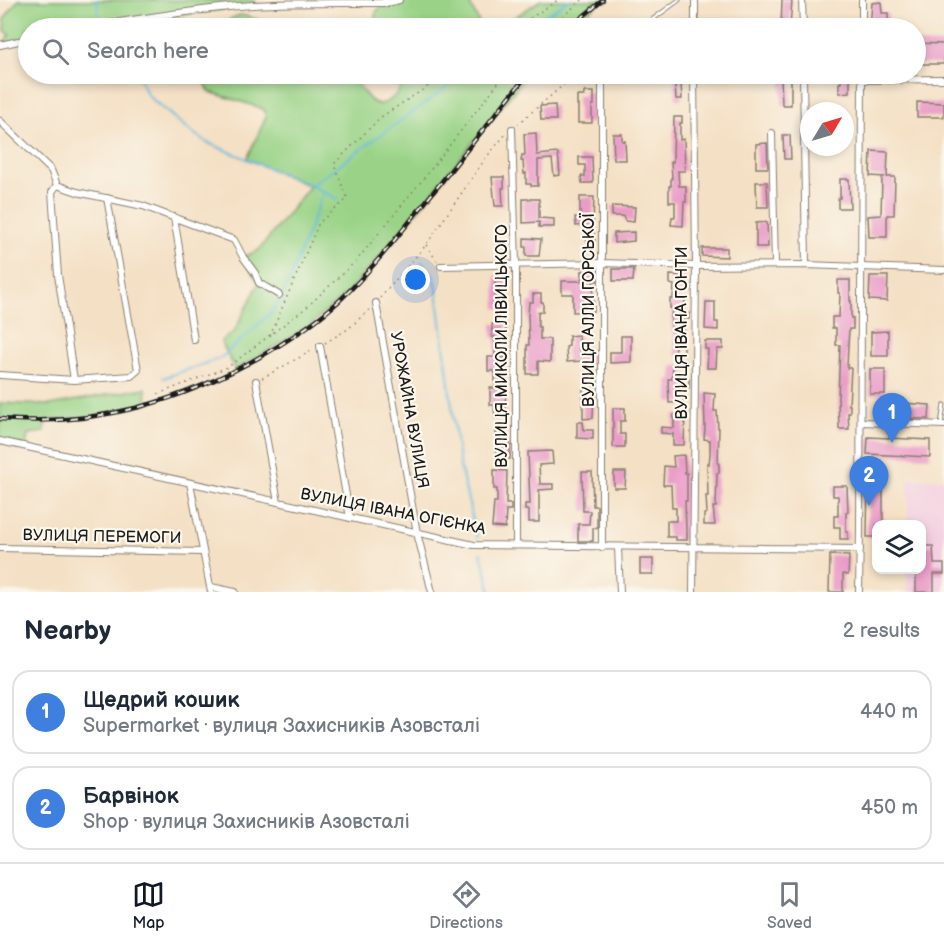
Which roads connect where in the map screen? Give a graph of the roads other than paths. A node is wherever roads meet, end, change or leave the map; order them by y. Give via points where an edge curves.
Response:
1 (399, 0) edge
2 (679, 0) edge
3 (695, 0) edge
4 (802, 0) edge
5 (862, 0) edge
6 (386, 1) edge
7 (140, 18) edge
8 (655, 18) edge
9 (694, 18) edge
10 (803, 18) edge
11 (862, 18) edge
12 (18, 41) edge
13 (0, 45) edge
14 (926, 79) edge
15 (944, 79) edge
16 (602, 84) edge
17 (694, 84) edge
18 (803, 84) edge
19 (862, 84) edge
20 (0, 121) edge
21 (512, 129) road end
22 (772, 133) dead end
23 (57, 185) junction
24 (107, 198) junction
25 (174, 217) junction
26 (602, 263) junction
27 (516, 264) junction
28 (775, 265) junction
29 (806, 265) junction
30 (441, 266) road end
31 (696, 266) junction
32 (861, 268) junction
33 (944, 270) edge
34 (279, 295) dead end
35 (376, 303) road end
36 (194, 340) dead end
37 (320, 346) road end
38 (0, 375) edge
39 (74, 380) junction
40 (256, 381) road end
41 (944, 405) edge
42 (861, 422) junction
43 (942, 425) edge
44 (0, 441) edge
45 (190, 483) junction
46 (278, 502) junction
47 (350, 518) junction
48 (417, 533) junction
49 (516, 545) junction
50 (602, 547) junction
51 (618, 547) junction
52 (694, 547) junction
53 (0, 548) edge
54 (860, 549) junction
55 (203, 552) junction
56 (211, 590) edge
57 (235, 592) edge
58 (432, 592) edge
59 (620, 592) edge
60 (693, 592) edge
61 (859, 592) edge

1 - 6 street
2 - 8 lane
3 - 9 street
4 - 10 street
5 - 11 street
6 - 7 street via 257,5
12 - 13 street
14 - 15 street
16 - 26 street, ВУЛИЦЯ АЛЛИ ГОРСЬКОЇ
17 - 31 street, ВУЛИЦЯ ІВАНА ГОНТИ
18 - 29 street
19 - 32 street
20 - 23 street via 51,170
21 - 27 street, ВУЛИЦЯ МИКОЛИ ЛІВИЦЬКОГО
22 - 28 street
23 - 24 street
23 - 39 street via 52,192 58,274
24 - 25 street
24 - 39 street via 138,370 131,376
25 - 34 street via 234,240 259,283
25 - 36 street
26 - 27 street
26 - 31 street
26 - 50 street, ВУЛИЦЯ АЛЛИ ГОРСЬКОЇ
27 - 30 street
27 - 49 street, ВУЛИЦЯ МИКОЛИ ЛІВИЦЬКОГО
28 - 29 street
28 - 31 street
29 - 32 street
31 - 52 street, ВУЛИЦЯ ІВАНА ГОНТИ
32 - 33 street
32 - 42 street
35 - 48 street, УРОЖАЙНА ВУЛИЦЯ
37 - 47 street
38 - 39 street
40 - 46 street
41 - 43 lane
42 - 43 street
42 - 54 street
44 - 45 street, ВУЛИЦЯ ІВАНА ОГІЄНКА
45 - 46 street, ВУЛИЦЯ ІВАНА ОГІЄНКА
45 - 55 street
46 - 47 street, ВУЛИЦЯ ІВАНА ОГІЄНКА
47 - 48 street, ВУЛИЦЯ ІВАНА ОГІЄНКА
48 - 49 street, ВУЛИЦЯ ІВАНА ОГІЄНКА via 474,545
48 - 58 street, УРОЖАЙНА ВУЛИЦЯ
49 - 50 street, ВУЛИЦЯ ІВАНА ОГІЄНКА
50 - 51 street, ВУЛИЦЯ ІВАНА ОГІЄНКА
51 - 52 street, ВУЛИЦЯ ІВАНА ОГІЄНКА
51 - 59 street
52 - 54 street, ВУЛИЦЯ ІВАНА ОГІЄНКА
52 - 60 street, ВУЛИЦЯ ІВАНА ГОНТИ
53 - 55 street, ВУЛИЦЯ ПЕРЕМОГИ
54 - 61 street
55 - 56 street
56 - 57 street

